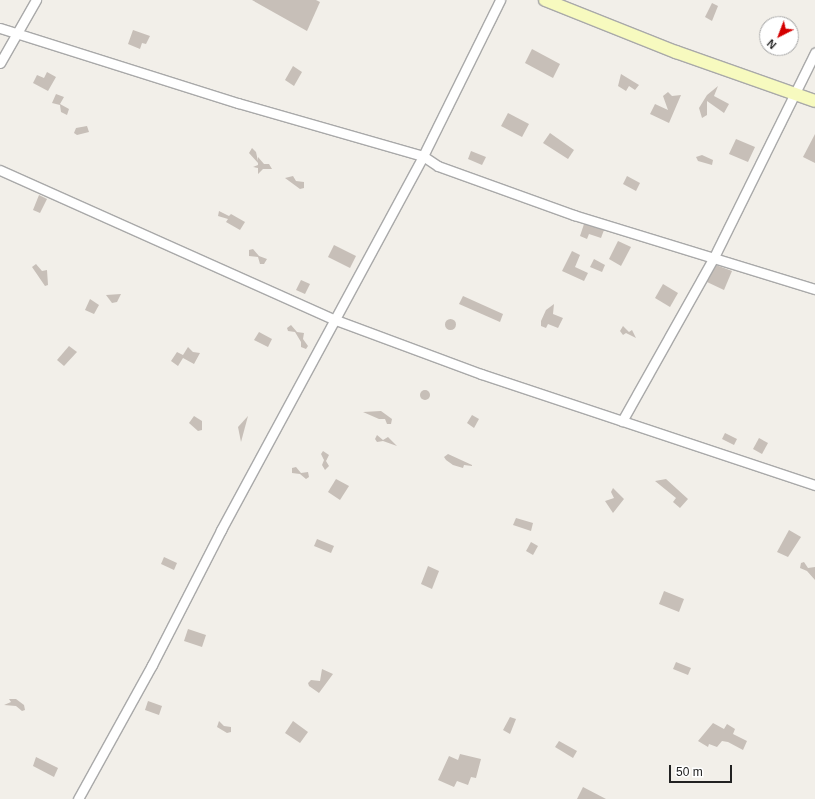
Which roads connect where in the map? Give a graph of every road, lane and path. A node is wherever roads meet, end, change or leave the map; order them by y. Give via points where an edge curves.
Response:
1 (36, 0) edge
2 (500, 0) edge
3 (545, 0) edge
4 (0, 28) edge
5 (16, 34) junction
6 (815, 53) edge
7 (0, 63) edge
8 (796, 93) junction
9 (815, 101) edge
10 (423, 156) junction
11 (0, 170) edge
12 (714, 257) junction
13 (815, 289) edge
14 (336, 320) junction
15 (622, 420) junction
16 (815, 485) edge
17 (78, 799) edge

1 - 5 street
2 - 10 street
3 - 8 street via 676,52
4 - 5 street
5 - 7 street
5 - 10 street via 238,103
6 - 8 street
8 - 9 street
8 - 12 street
10 - 12 street via 438,166 567,213
10 - 14 street
11 - 14 street
12 - 13 street
12 - 15 street
14 - 15 street via 481,374
14 - 17 street
15 - 16 street

